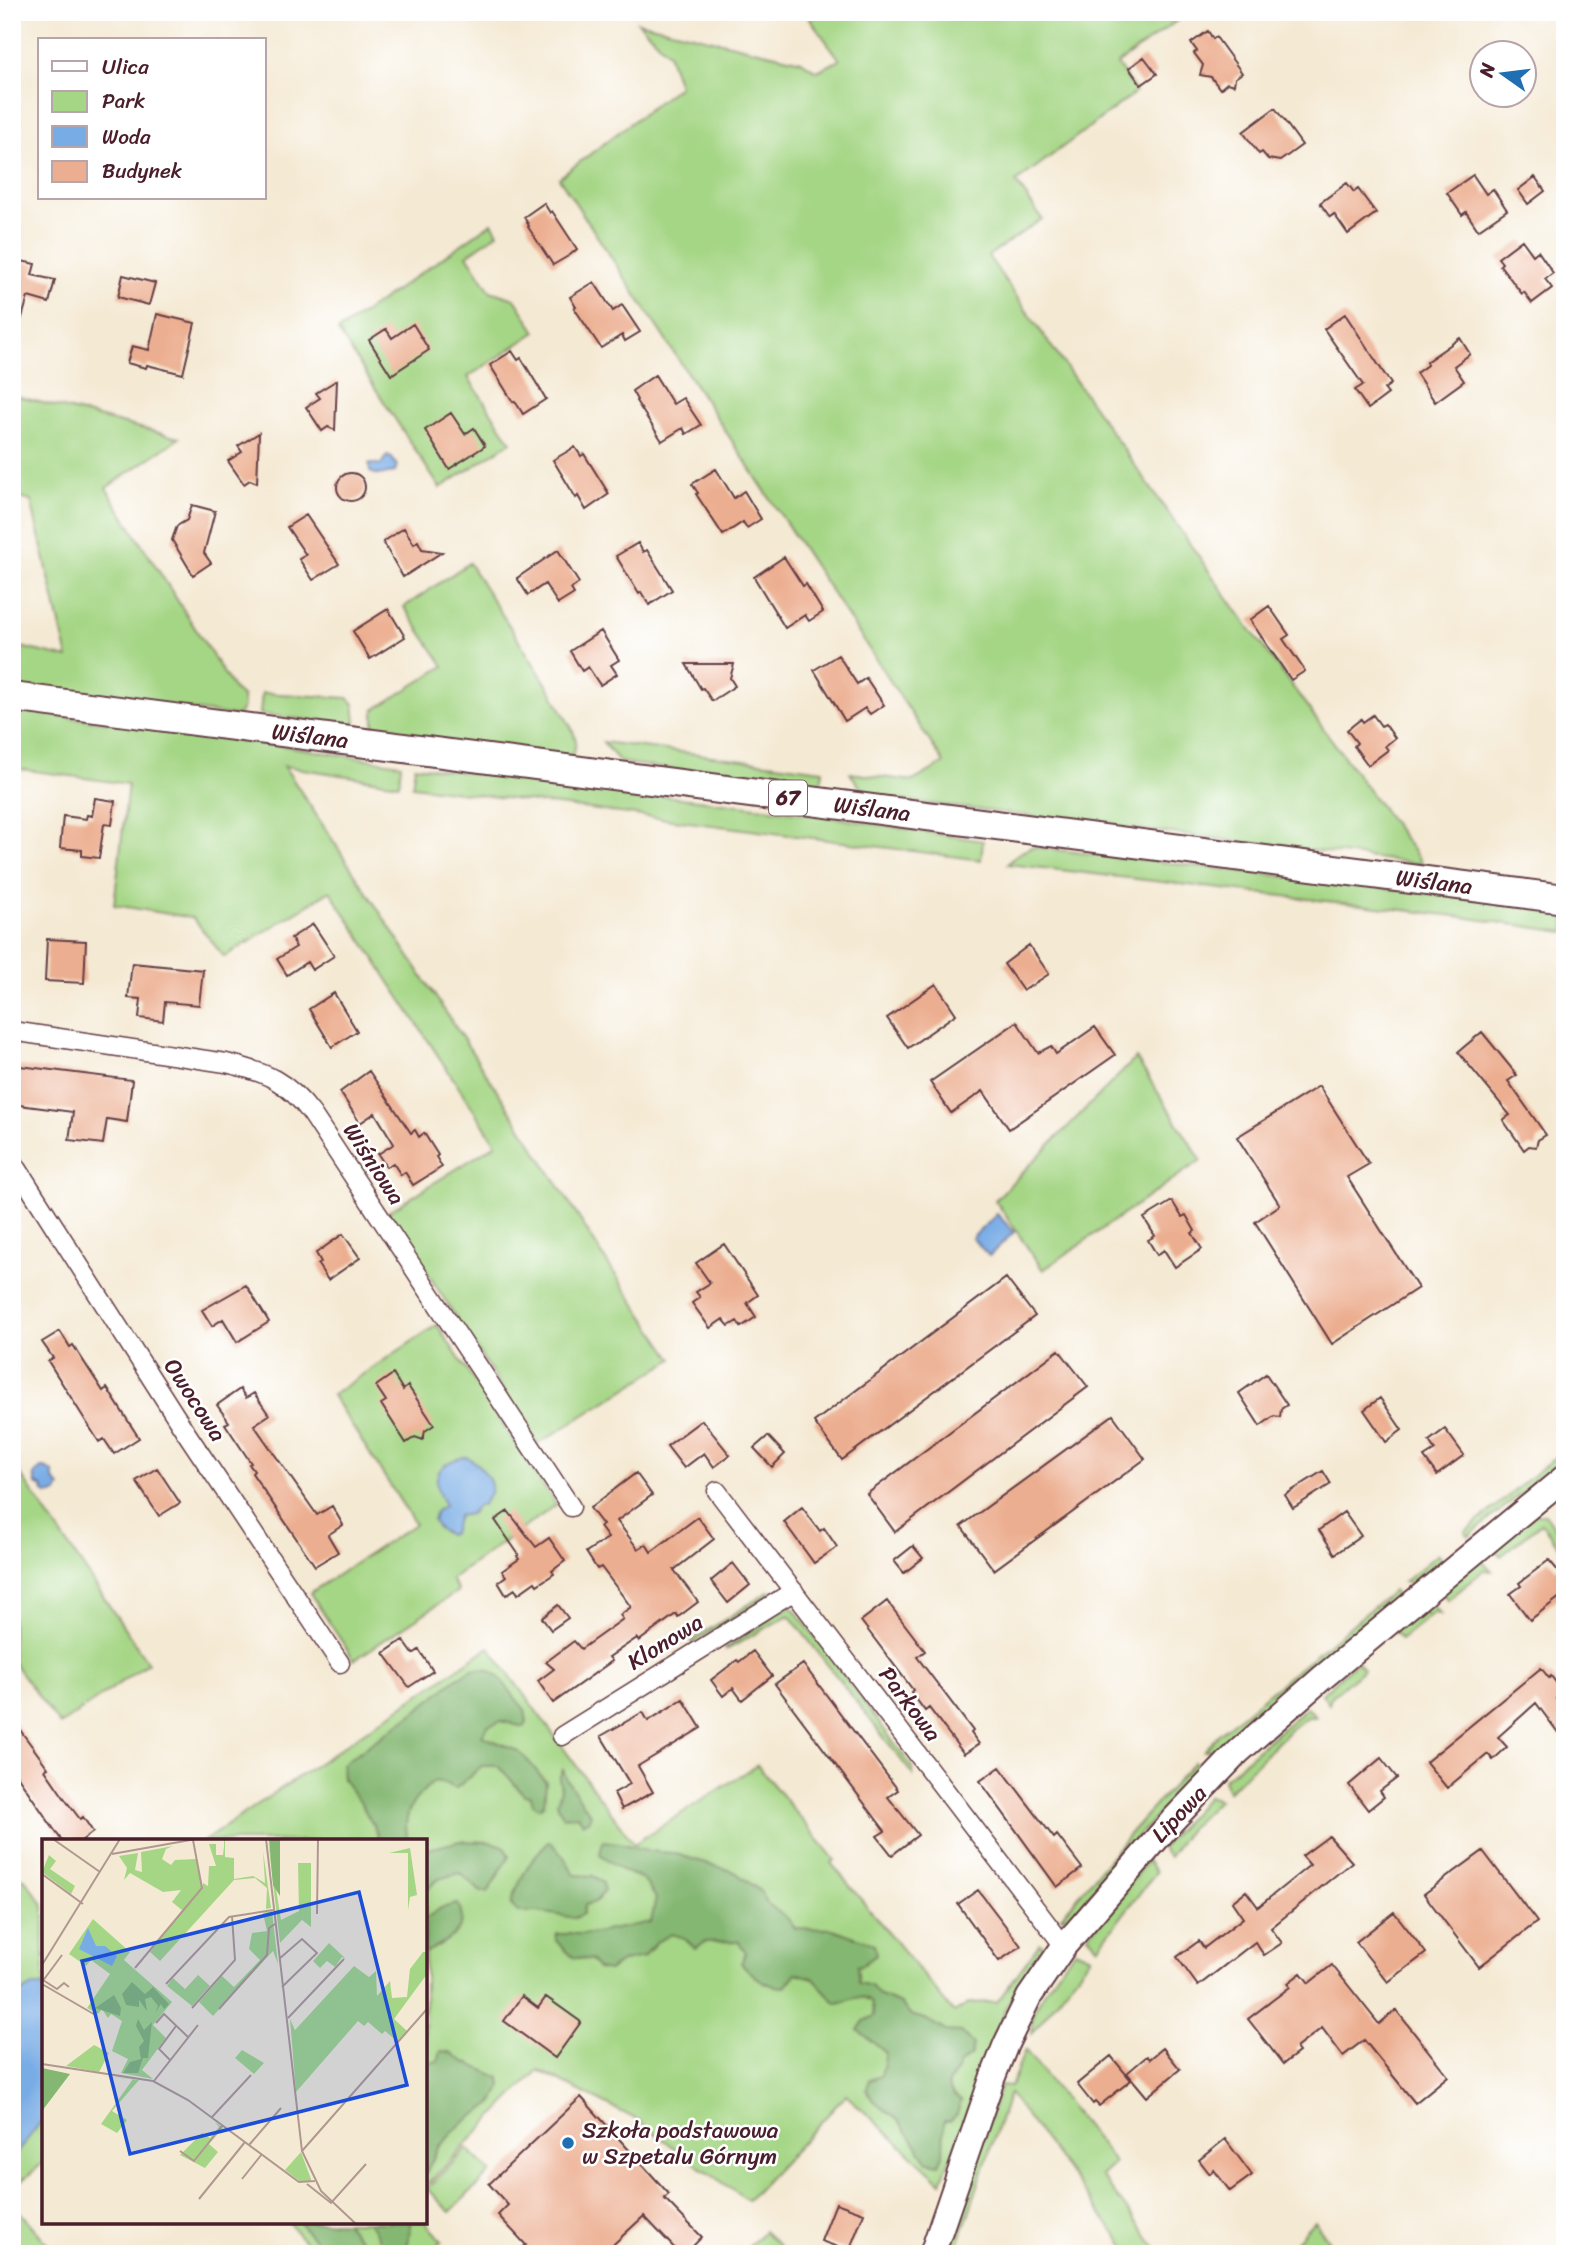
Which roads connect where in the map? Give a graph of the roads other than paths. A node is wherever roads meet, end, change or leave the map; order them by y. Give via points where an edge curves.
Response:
1 (12, 697) edge
2 (1565, 899) edge
3 (12, 1031) edge
4 (12, 1160) edge
5 (1565, 1477) edge
6 (717, 1491) dead end
7 (571, 1507) dead end
8 (794, 1591) junction
9 (340, 1663) dead end
10 (562, 1736) dead end
11 (1064, 1946) junction
12 (932, 2254) edge

1 - 2 main road, Wiślana / 67
3 - 7 street, Wiśniowa via 257,1070 299,1097
4 - 9 street, Owocowa
5 - 11 street, Lipowa via 1238,1752
6 - 8 street, Parkowa
8 - 10 street, Klonowa
8 - 11 street, Parkowa
11 - 12 street, Lipowa via 1013,2027

